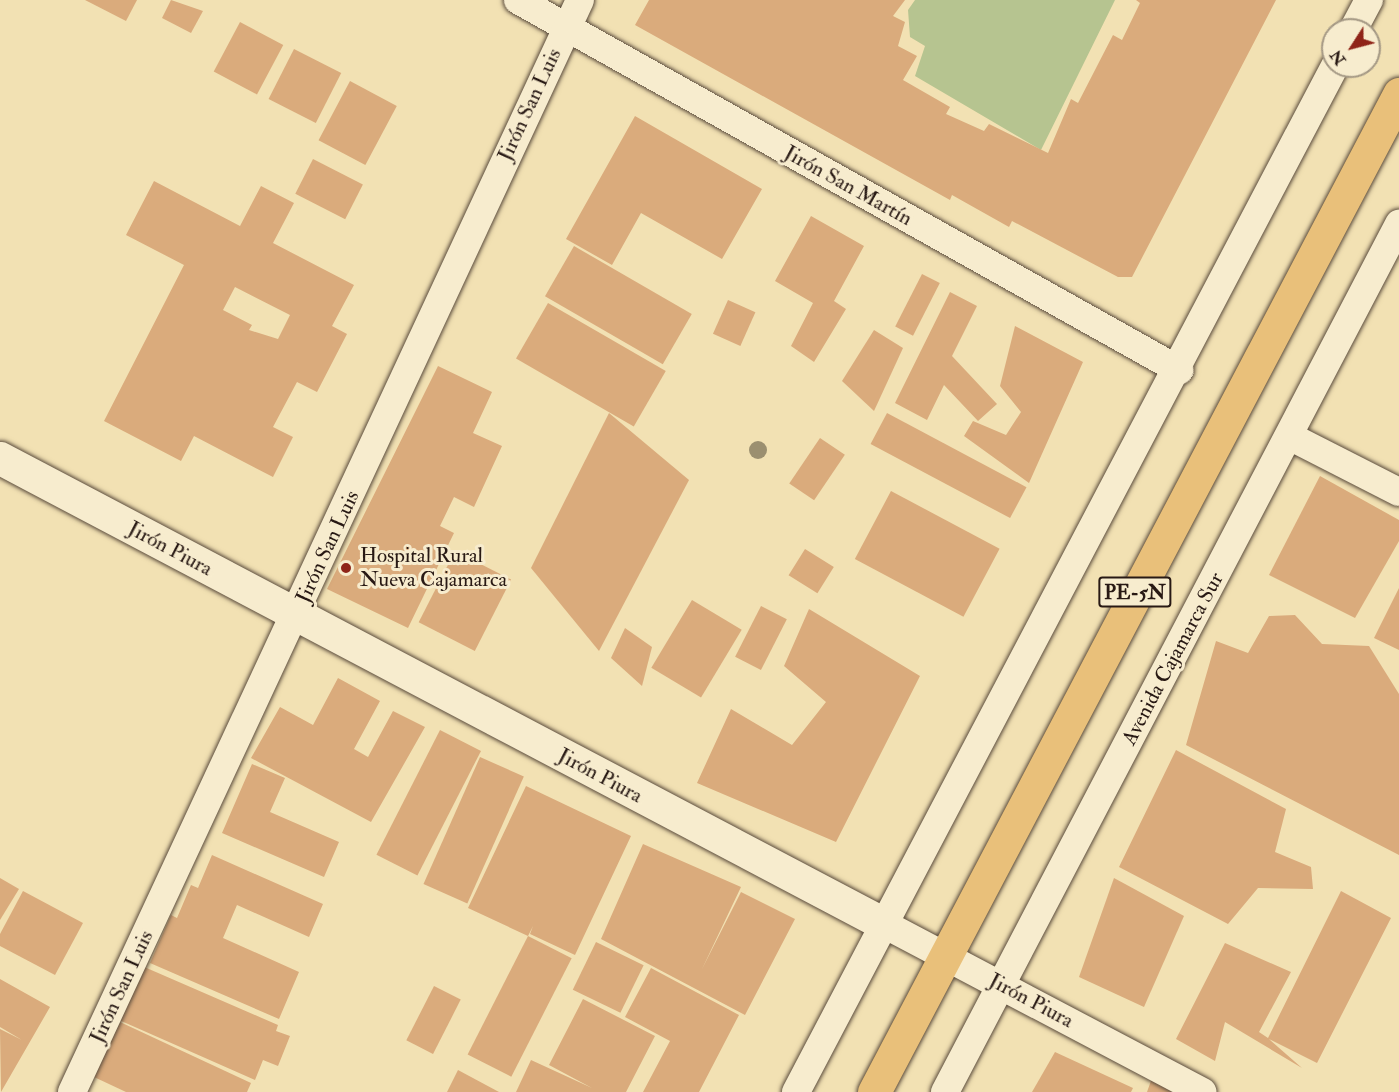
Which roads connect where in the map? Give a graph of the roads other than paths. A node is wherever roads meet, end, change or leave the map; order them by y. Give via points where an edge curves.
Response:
1 (518, 0) edge
2 (580, 0) edge
3 (1369, 0) edge
4 (1359, 18) edge
5 (565, 29) junction
6 (1329, 78) edge
7 (1399, 94) edge
8 (1399, 224) edge
9 (1179, 370) junction
10 (1289, 435) junction
11 (0, 458) edge
12 (1399, 492) edge
13 (296, 617) junction
14 (884, 924) junction
15 (944, 954) junction
16 (1002, 985) junction
17 (72, 1092) edge
18 (796, 1092) edge
19 (874, 1092) edge
20 (945, 1092) edge
21 (1202, 1092) edge

1 - 5 street, Jirón San Martín
2 - 5 street, Jirón San Luis
3 - 4 street
5 - 9 street, Jirón San Martín
5 - 13 street, Jirón San Luis
6 - 9 street
7 - 15 highway, PE-5N
8 - 10 street, Avenida Cajamarca Sur
9 - 14 street
10 - 12 street
10 - 16 street, Avenida Cajamarca Sur
11 - 13 main road, Jirón Piura
13 - 14 main road, Jirón Piura
13 - 17 street, Jirón San Luis
14 - 15 street, Jirón Piura
14 - 18 street
15 - 16 street, Jirón Piura
15 - 19 highway, PE-5N
16 - 20 street, Avenida Cajamarca Sur
16 - 21 street, Jirón Piura

